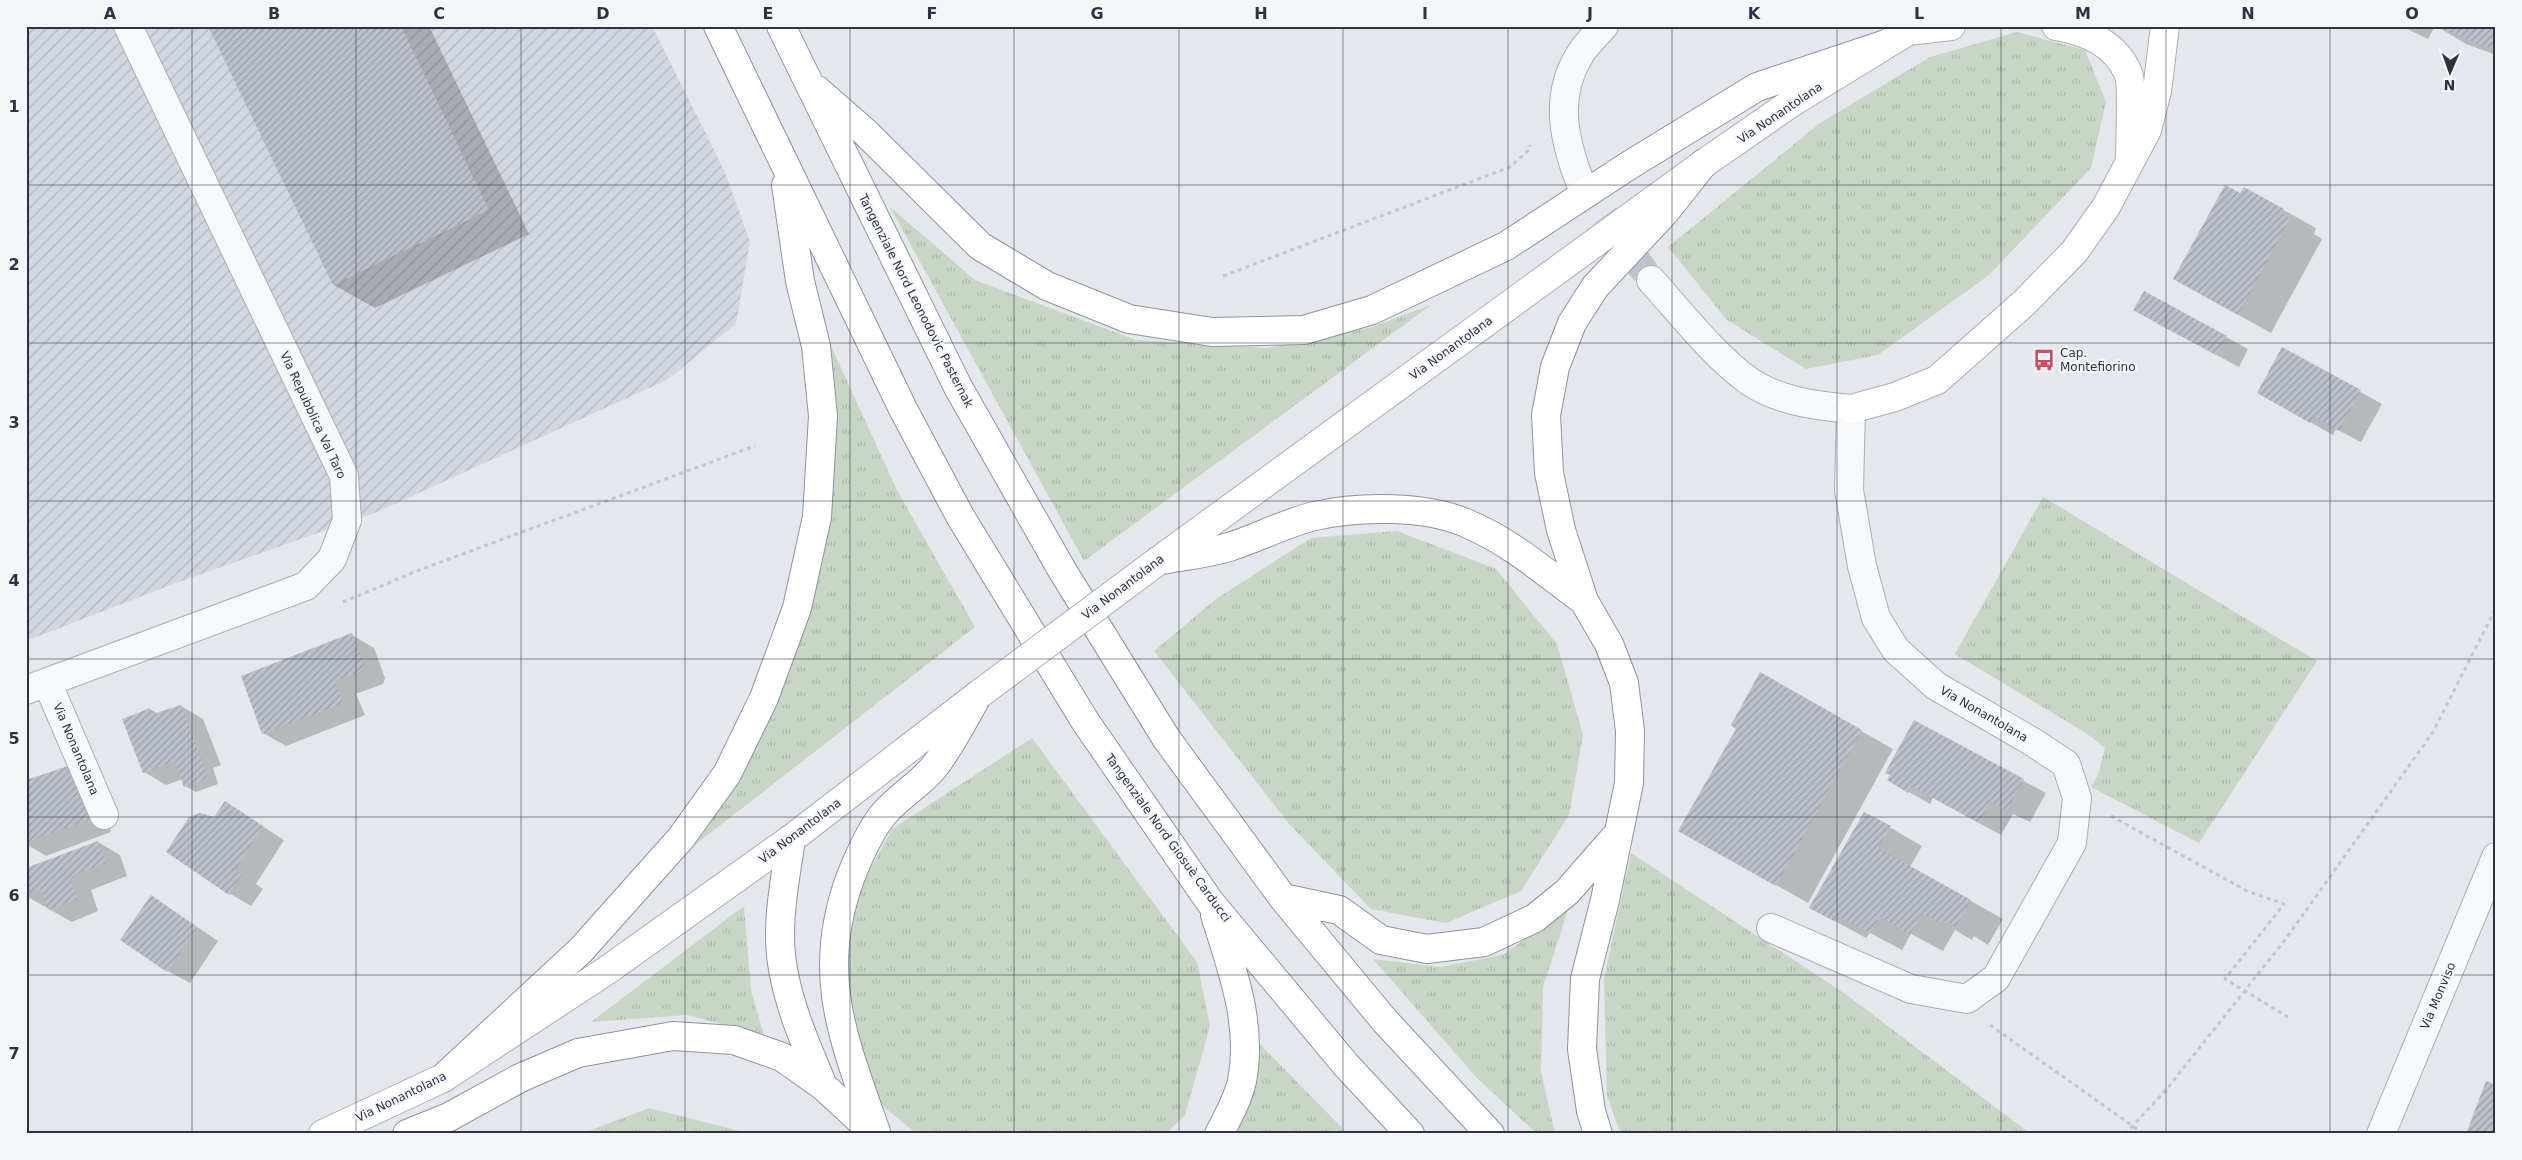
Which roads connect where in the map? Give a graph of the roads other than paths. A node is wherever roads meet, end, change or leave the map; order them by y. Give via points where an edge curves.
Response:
1 (128, 26) edge
2 (718, 26) edge
3 (781, 26) edge
4 (1604, 26) edge
5 (1951, 26) edge
6 (2056, 26) edge
7 (2165, 26) edge
8 (1904, 34) edge
9 (807, 82) junction
10 (782, 159) junction
11 (2130, 162) junction
12 (1704, 164) junction
13 (1580, 182) tunnel mouth
14 (1651, 280) tunnel mouth
15 (1851, 409) junction
16 (1158, 561) junction
17 (1584, 601) junction
18 (37, 686) edge
19 (978, 695) junction
20 (104, 815) dead end
21 (1617, 835) junction
22 (790, 839) junction
23 (2496, 857) edge
24 (1283, 898) junction
25 (1210, 902) junction
26 (1771, 928) dead end
27 (443, 1078) junction
28 (823, 1086) junction
29 (323, 1134) edge
30 (407, 1134) edge
31 (876, 1134) edge
32 (1219, 1134) edge
33 (1410, 1134) edge
34 (1490, 1134) edge
35 (1598, 1134) edge
36 (2381, 1134) edge

1 - 18 street, Via Repubblica Val Taro via 344,476 347,520 332,559 306,586
2 - 10 main road
3 - 9 main road, Tangenziale Nord Leonodovic Pasternak
4 - 13 street via 1579,56 1562,107 1568,149
5 - 8 main road
6 - 11 main road via 2079,30 2099,40 2117,54 2129,74
7 - 11 main road via 2157,91 2147,130
8 - 9 main road via 1757,87 1506,246 1372,310 1304,330 1212,332 1129,319 1047,286 980,246 865,132
8 - 12 main road, Via Nonantolana via 1794,102
9 - 24 main road, Tangenziale Nord Leonodovic Pasternak via 958,386 1062,570 1166,738
10 - 25 main road, Tangenziale Nord Giosuè Carducci via 903,409 960,516 1085,721
10 - 27 main road via 800,281 816,346 824,416 816,517 797,608 764,698 727,774 681,838 582,950
11 - 15 main road via 2106,208 2074,252 1979,345 1938,380 1895,397
12 - 16 main road, Via Nonantolana
12 - 17 main road via 1595,288 1572,322 1555,367 1546,415 1549,473 1561,530
14 - 15 street via 1709,344 1750,381 1790,399
15 - 26 street, Via Nonantolana via 1849,490 1862,566 1876,618 1896,650 1936,686 2066,764 2077,798 2072,843 1996,978 1966,999 1911,989
16 - 17 main road via 1229,547 1315,516 1358,511 1413,511 1467,523 1493,536
16 - 19 main road, Via Nonantolana, bridge
17 - 21 main road via 1609,644 1624,683 1630,731 1629,783
18 - 20 street, Via Nonantolana
19 - 22 main road, Via Nonantolana
19 - 31 main road via 934,767 882,816 860,854 840,904 832,960 837,1011
21 - 24 main road via 1567,892 1536,918 1484,942 1427,949 1381,940 1338,910
21 - 35 main road via 1606,900 1585,979 1582,1049 1591,1111
22 - 27 main road, Via Nonantolana via 606,971
22 - 28 main road via 781,919 782,968 794,1017
23 - 36 street, Via Monviso
24 - 34 main road via 1385,1021
25 - 32 main road via 1235,978 1245,1042 1242,1082
25 - 33 main road, Tangenziale Nord Giosuè Carducci via 1346,1064
27 - 29 main road, Via Nonantolana
28 - 30 main road via 782,1056 734,1040 673,1036 578,1053 520,1078 449,1117
28 - 31 main road

